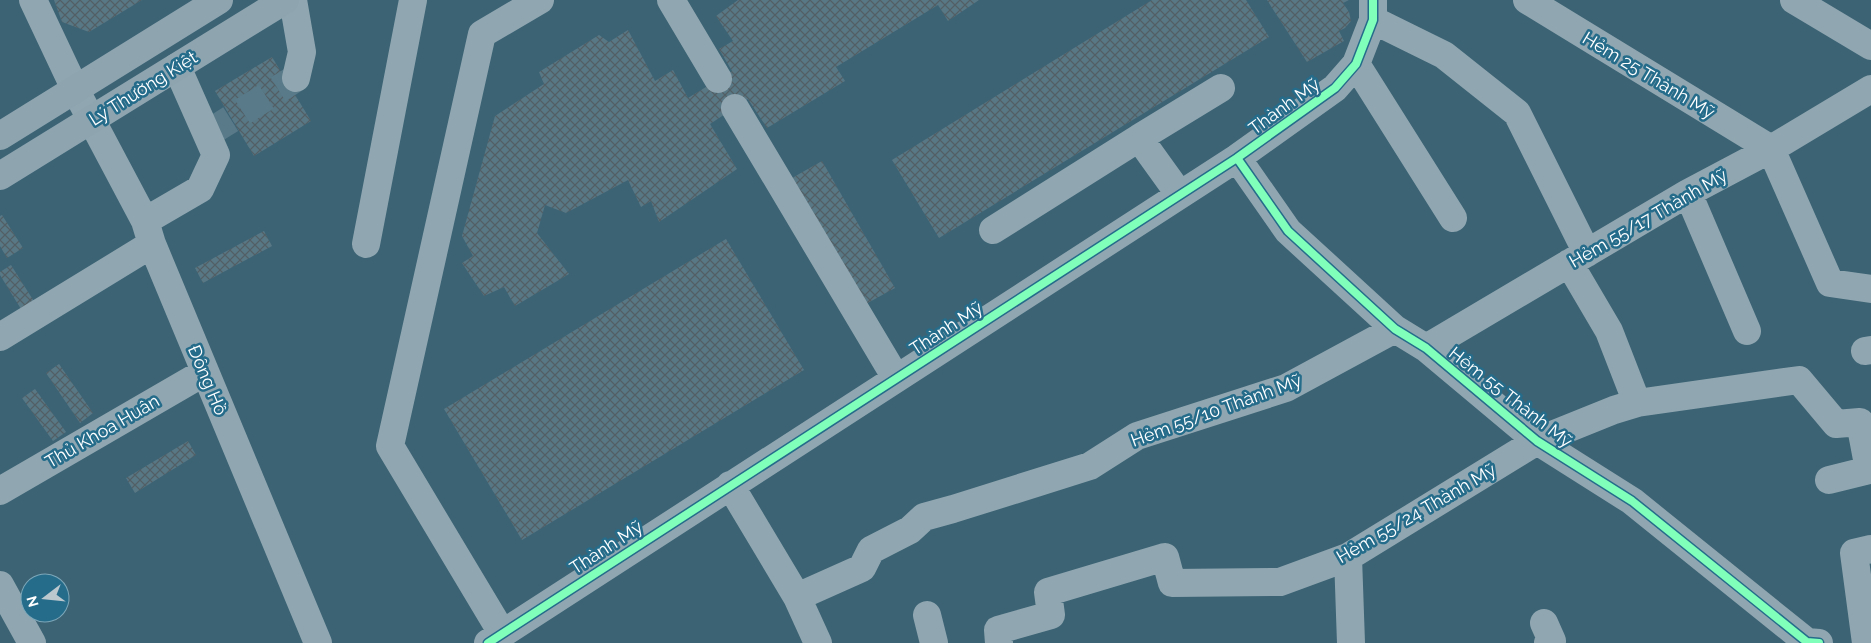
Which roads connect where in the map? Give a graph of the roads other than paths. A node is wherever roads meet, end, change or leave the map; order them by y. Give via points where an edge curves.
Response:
1 (32, 0) edge
2 (219, 0) edge
3 (285, 0) edge
4 (293, 0) edge
5 (413, 0) edge
6 (540, 0) edge
7 (671, 0) edge
8 (1527, 0) edge
9 (1794, 0) edge
10 (1373, 10) edge
11 (1871, 46) edge
12 (1356, 64) junction
13 (177, 67) junction
14 (296, 78) tunnel mouth
15 (718, 79) dead end
16 (1220, 88) dead end
17 (75, 89) junction
18 (1871, 89) edge
19 (735, 108) dead end
20 (91, 120) junction
21 (0, 136) edge
22 (1139, 138) junction
23 (1771, 149) junction
24 (1237, 158) junction
25 (0, 176) edge
26 (1688, 193) junction
27 (1180, 195) junction
28 (1453, 218) dead end
29 (993, 230) dead end
30 (148, 233) junction
31 (366, 244) dead end
32 (1578, 258) junction
33 (1871, 289) edge
34 (1394, 329) junction
35 (1747, 331) dead end
36 (0, 337) edge
37 (1426, 348) junction
38 (205, 372) junction
39 (896, 378) junction
40 (1636, 403) junction
41 (1866, 421) edge
42 (1537, 441) junction
43 (1870, 470) edge
44 (1829, 480) dead end
45 (730, 485) junction
46 (0, 491) edge
47 (1871, 549) edge
48 (1348, 556) junction
49 (0, 585) edge
50 (797, 597) junction
51 (928, 615) dead end
52 (495, 638) edge
53 (32, 643) edge
54 (318, 643) edge
55 (818, 643) edge
56 (934, 643) edge
57 (999, 643) edge
58 (1351, 643) edge
59 (1807, 643) edge
60 (1819, 643) edge
61 (1866, 643) edge

1 - 17 street, Đông Hồ
2 - 17 main road, Lý Thường Kiệt
3 - 13 main road, Lý Thường Kiệt
4 - 14 street via 302,52
5 - 31 street
6 - 52 street via 482,34 390,446
7 - 15 street
8 - 23 street, Hẻm 25 Thành Mỹ
9 - 11 street
10 - 12 street, Thành Mỹ
10 - 32 street via 1444,55 1516,113
12 - 24 street, Thành Mỹ via 1335,88
12 - 28 street
13 - 20 main road, Lý Thường Kiệt
13 - 30 street via 216,155 200,189
16 - 22 street
17 - 20 street, Đông Hồ
17 - 21 main road, Lý Thường Kiệt
18 - 23 street, Hẻm 55/17 Thành Mỹ
19 - 39 street
20 - 25 main road, Lý Thường Kiệt
20 - 30 street, Đông Hồ
22 - 27 street
22 - 29 street
23 - 26 street, Hẻm 55/17 Thành Mỹ
23 - 33 street via 1830,283
24 - 27 street, Thành Mỹ
24 - 34 street, Hẻm 55 Thành Mỹ via 1288,231
26 - 32 street, Hẻm 55/17 Thành Mỹ
26 - 35 street
27 - 39 street, Thành Mỹ
30 - 36 street
30 - 38 street, Đông Hồ
32 - 37 street, Hẻm 55/17 Thành Mỹ
32 - 40 street
34 - 37 street, Hẻm 55 Thành Mỹ
34 - 50 street, Hẻm 55/10 Thành Mỹ via 1286,388 1137,436 1090,466 924,517 910,530 871,550 862,568
37 - 42 street, Hẻm 55 Thành Mỹ
38 - 46 street, Thủ Khoa Huân
38 - 54 street, Đông Hồ
39 - 45 street, Thành Mỹ
40 - 41 street, Hẻm 55/24 Thành Mỹ via 1799,380 1836,424
40 - 42 street, Hẻm 55/24 Thành Mỹ
41 - 43 street
42 - 48 street, Hẻm 55/24 Thành Mỹ
42 - 59 street, Hẻm 55 Thành Mỹ via 1632,501
43 - 44 street
45 - 50 street
45 - 52 street, Thành Mỹ
47 - 61 street via 1854,553
48 - 57 street, Hẻm 55/24 Thành Mỹ via 1280,582 1172,583 1165,557 1048,592 1051,615 998,630
48 - 58 street
49 - 53 street
50 - 55 street
51 - 56 street
59 - 60 street, Hẻm 55 Thành Mỹ

